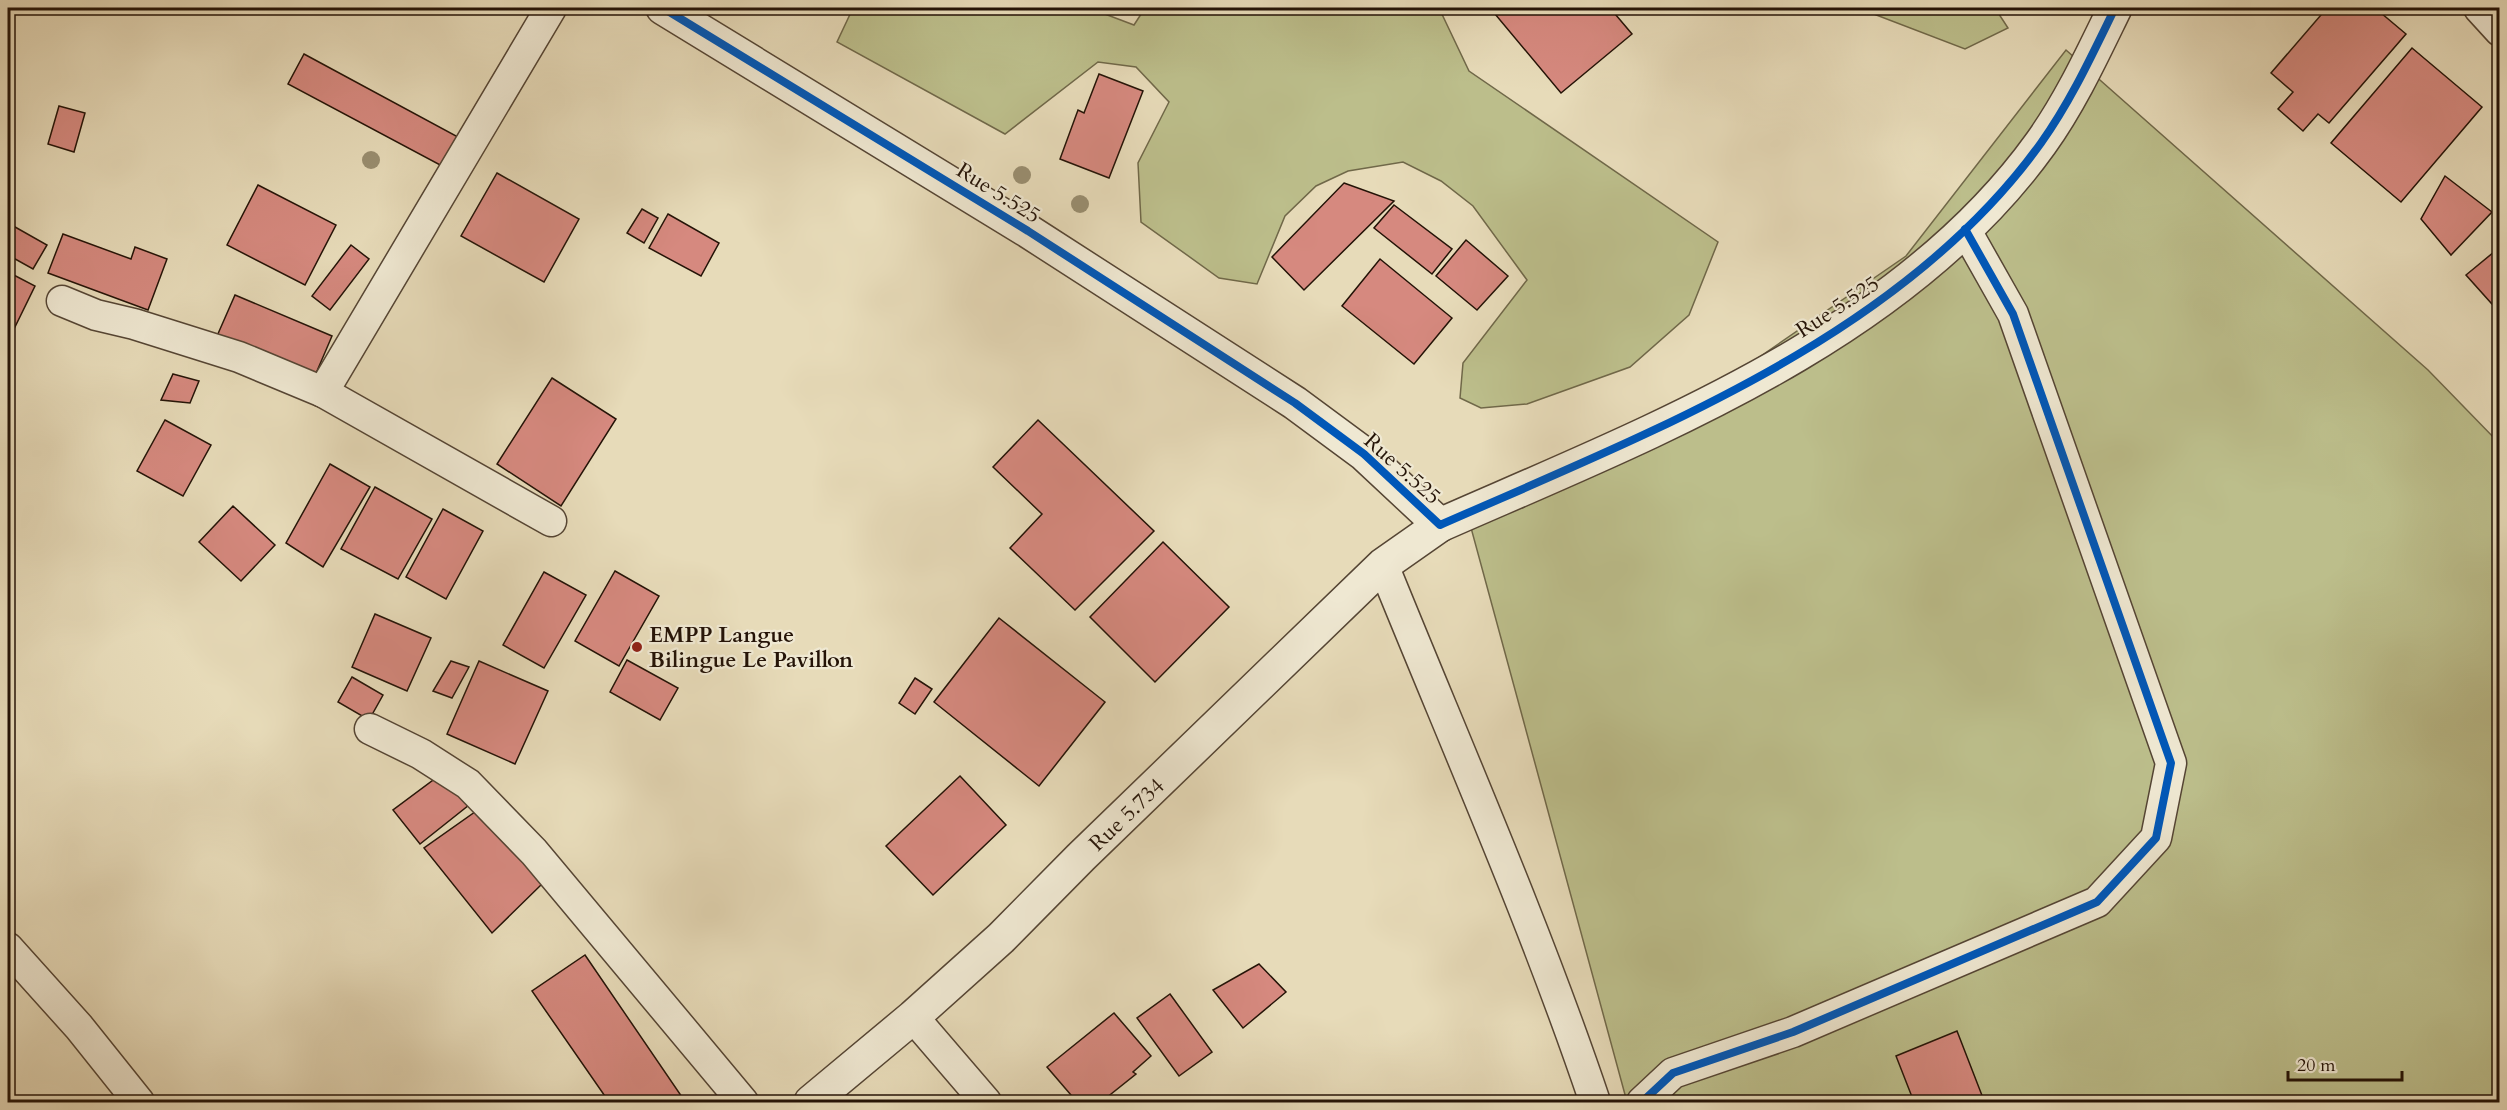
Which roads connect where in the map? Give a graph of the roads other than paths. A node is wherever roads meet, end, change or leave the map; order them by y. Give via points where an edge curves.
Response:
1 (551, 8) edge
2 (663, 8) edge
3 (2115, 8) edge
4 (2479, 8) edge
5 (2499, 31) edge
6 (1965, 229) junction
7 (62, 301) dead end
8 (323, 392) junction
9 (551, 521) dead end
10 (1440, 525) junction
11 (1383, 565) junction
12 (370, 729) dead end
13 (8, 948) edge
14 (913, 1017) junction
15 (139, 1102) edge
16 (743, 1102) edge
17 (811, 1102) edge
18 (986, 1102) edge
19 (1595, 1102) edge
20 (1642, 1102) edge

1 - 8 street
2 - 10 street, Rue 5.525 via 1028,231 1295,403 1364,454
3 - 6 street, Rue 5.525 via 2042,142
4 - 5 street
6 - 10 street, Rue 5.525 via 1938,257 1866,311 1746,384
6 - 20 street via 2013,314 2171,763 2156,838 2097,902 1793,1032 1673,1073
7 - 8 street via 96,315 239,357
8 - 9 street
10 - 11 street, Rue 5.734
11 - 14 street, Rue 5.734 via 1001,938
11 - 19 street
12 - 16 street via 421,754 468,784 534,852
13 - 15 street
14 - 17 street, Rue 5.734
14 - 18 street

